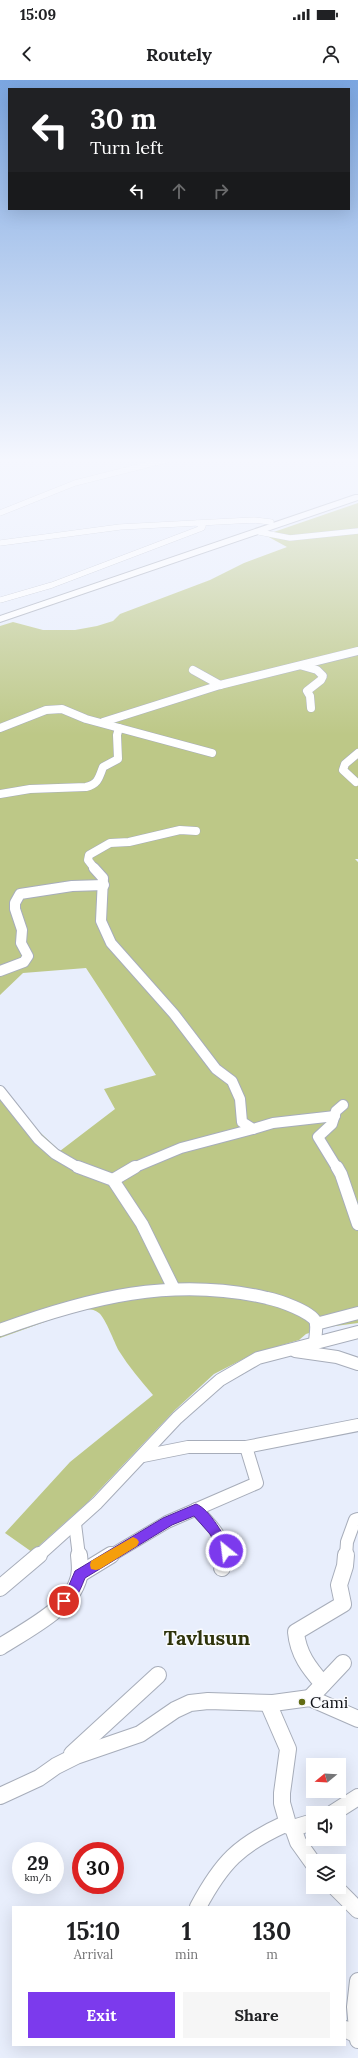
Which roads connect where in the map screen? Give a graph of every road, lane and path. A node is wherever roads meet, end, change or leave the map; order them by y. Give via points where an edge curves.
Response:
1 (142, 550) edge
2 (187, 550) edge
3 (205, 550) edge
4 (0, 600) edge
5 (0, 613) edge
6 (0, 619) edge
7 (358, 651) edge
8 (303, 666) junction
9 (193, 670) dead end
10 (220, 685) junction
11 (311, 708) dead end
12 (103, 722) junction
13 (0, 728) edge
14 (119, 728) junction
15 (212, 753) dead end
16 (358, 753) edge
17 (356, 782) dead end
18 (0, 794) edge
19 (196, 831) dead end
20 (104, 885) junction
21 (0, 971) edge
22 (0, 1091) edge
23 (343, 1105) dead end
24 (335, 1116) junction
25 (253, 1129) junction
26 (112, 1180) junction
27 (358, 1224) edge
28 (174, 1289) junction
29 (358, 1313) edge
30 (316, 1324) junction
31 (0, 1330) edge
32 (358, 1332) edge
33 (315, 1344) junction
34 (290, 1350) junction
35 (358, 1364) edge
36 (358, 1425) edge
37 (246, 1447) junction
38 (143, 1456) junction
39 (196, 1509) junction
40 (358, 1519) edge
41 (75, 1524) junction
42 (222, 1568) dead end
43 (80, 1574) junction
44 (0, 1588) edge
45 (0, 1647) edge
46 (343, 1663) dead end
47 (158, 1676) dead end
48 (323, 1684) junction
49 (310, 1698) junction
50 (268, 1703) junction
51 (358, 1719) edge
52 (65, 1760) junction
53 (0, 1796) edge
54 (358, 1797) edge
55 (344, 1806) edge
56 (306, 1823) edge
57 (291, 1826) junction
58 (307, 1854) edge
59 (342, 1894) edge
60 (199, 1906) edge
61 (358, 1910) edge
62 (358, 1981) edge
63 (353, 2035) edge

1 - 4 street via 52,585
2 - 5 highway
3 - 6 highway
7 - 8 street
8 - 10 street
8 - 11 street via 317,670 323,676 307,691
9 - 10 street
10 - 12 street
12 - 13 street via 52,709
12 - 14 street
14 - 15 street
14 - 18 street via 116,735 118,759 103,768 100,780 95,785 86,788 24,790
16 - 17 street via 345,764 343,770
19 - 20 street via 180,830 129,842 106,844 88,858 102,875
20 - 21 street via 72,886 20,894 15,902 15,908 22,930 21,943 28,956 24,962
20 - 25 street via 101,921 111,943 174,1014 216,1069 232,1082 240,1099 242,1122
22 - 26 street via 38,1139 55,1154 84,1171
23 - 24 street via 336,1110
24 - 25 street via 277,1122
24 - 27 street via 332,1125 319,1135 318,1140 341,1174
25 - 26 street via 158,1156
26 - 28 street via 142,1224
28 - 30 street via 231,1290 258,1295 302,1310 314,1317
28 - 31 street via 132,1293 72,1306
29 - 30 street
30 - 33 street
32 - 33 street
33 - 34 street
34 - 35 street via 337,1357
34 - 38 street via 258,1358 220,1380 177,1418
36 - 37 street
37 - 38 street via 188,1447
37 - 39 street via 257,1483
38 - 41 street
39 - 42 street via 214,1530 224,1547 226,1556
39 - 43 street via 167,1522
40 - 48 street via 355,1520 347,1542 345,1566 338,1585 343,1604 296,1632 296,1643 307,1666
41 - 43 street
41 - 44 street
43 - 45 street via 70,1595 58,1607
46 - 48 street
47 - 52 street
48 - 49 street
49 - 50 street
49 - 51 street
50 - 52 street via 190,1703 140,1734
50 - 57 street via 288,1749 282,1793 284,1814
52 - 53 street via 39,1778
54 - 55 street
56 - 57 street
57 - 58 street
57 - 60 street via 282,1825 234,1853 218,1870
59 - 61 street
62 - 63 street

